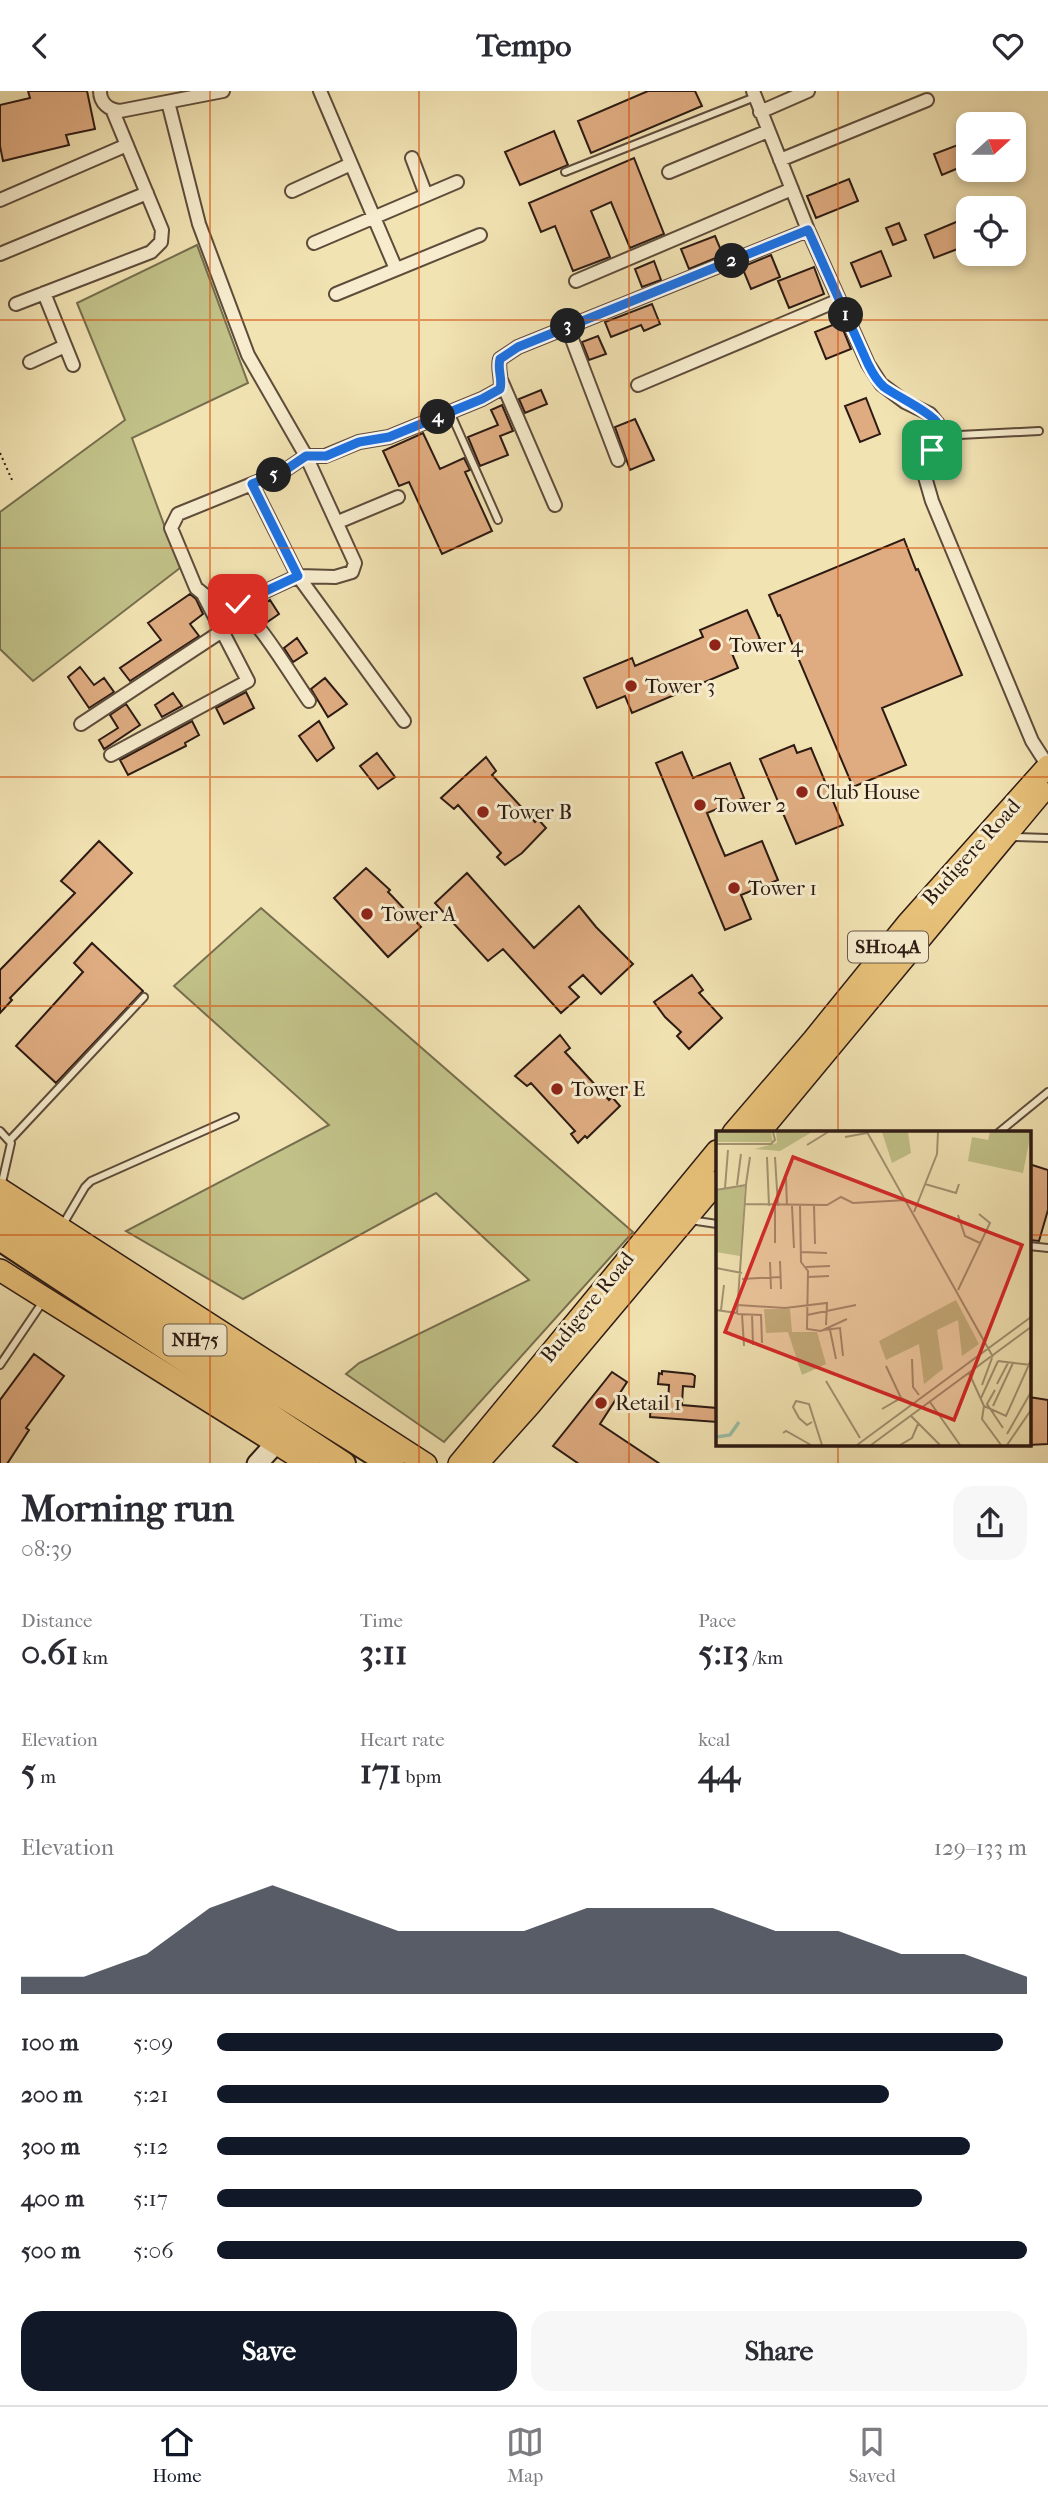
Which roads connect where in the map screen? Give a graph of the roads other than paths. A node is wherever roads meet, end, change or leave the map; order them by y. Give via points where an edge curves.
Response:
1 (100, 91) edge
2 (223, 91) edge
3 (320, 91) edge
4 (808, 91) edge
5 (754, 94) edge
6 (928, 100) dead end
7 (167, 102) junction
8 (112, 109) junction
9 (761, 112) junction
10 (768, 131) junction
11 (127, 145) junction
12 (412, 158) dead end
13 (780, 160) junction
14 (351, 164) junction
15 (670, 171) dead end
16 (565, 172) dead end
17 (457, 182) dead end
18 (792, 189) junction
19 (292, 191) dead end
20 (147, 193) junction
21 (426, 195) junction
22 (0, 200) edge
23 (374, 217) junction
24 (808, 230) junction
25 (480, 235) dead end
26 (314, 243) dead end
27 (0, 254) edge
28 (396, 269) junction
29 (576, 281) dead end
30 (44, 293) junction
31 (336, 294) dead end
32 (839, 300) junction
33 (16, 305) dead end
34 (568, 326) junction
35 (65, 346) junction
36 (30, 362) dead end
37 (73, 365) dead end
38 (500, 376) junction
39 (638, 385) dead end
40 (450, 412) junction
41 (1040, 431) dead end
42 (940, 436) junction
43 (306, 456) junction
44 (618, 460) dead end
45 (252, 484) junction
46 (398, 498) dead end
47 (555, 505) dead end
48 (498, 520) dead end
49 (338, 522) junction
50 (298, 576) junction
51 (204, 596) junction
52 (238, 604) junction
53 (222, 631) junction
54 (309, 701) dead end
55 (404, 721) dead end
56 (82, 724) dead end
57 (111, 755) dead end
58 (1048, 766) edge
59 (1048, 785) edge
60 (1004, 837) junction
61 (1048, 838) edge
62 (144, 997) dead end
63 (1048, 1092) edge
64 (235, 1117) dead end
65 (0, 1131) edge
66 (735, 1131) edge
67 (761, 1131) edge
68 (1000, 1131) edge
69 (10, 1140) junction
70 (716, 1152) edge
71 (716, 1183) edge
72 (0, 1189) edge
73 (0, 1213) edge
74 (685, 1220) junction
75 (716, 1224) edge
76 (61, 1228) junction
77 (0, 1238) edge
78 (1030, 1247) edge
79 (1048, 1248) edge
80 (0, 1270) edge
81 (45, 1299) junction
82 (0, 1365) edge
83 (276, 1443) junction
84 (258, 1463) edge
85 (307, 1463) edge
86 (341, 1463) edge
87 (390, 1463) edge
88 (424, 1463) edge
89 (459, 1463) edge
90 (478, 1463) edge

1 - 8 street via 101,100
2 - 7 street
3 - 14 street
4 - 9 street
5 - 9 street
5 - 16 lane
6 - 13 street
7 - 8 street
7 - 43 street via 200,224 239,333
8 - 11 street
9 - 10 street
10 - 13 street
10 - 15 street
11 - 20 street
11 - 22 street
12 - 21 street
13 - 18 street
14 - 19 street
14 - 23 street
17 - 21 street
18 - 24 street
18 - 29 street
20 - 27 street
20 - 30 street via 162,230 160,242 151,251
21 - 23 street
23 - 26 street
23 - 28 street
24 - 32 street
24 - 34 street
25 - 28 street
28 - 31 street
30 - 33 street
30 - 35 street
32 - 39 street
32 - 42 street via 881,384 930,414
34 - 38 street via 503,355 498,363
34 - 44 street
35 - 36 street
35 - 37 street
38 - 40 street via 497,392
38 - 47 street
40 - 43 street via 389,437 359,442 326,456
40 - 48 lane
41 - 42 lane
42 - 58 street via 923,470 932,501 1032,741
43 - 45 street
43 - 49 street
45 - 50 street
45 - 51 street via 178,514 173,521 176,543
46 - 49 street
49 - 50 street via 355,563 352,572 335,577
50 - 52 street
50 - 55 street
51 - 52 street
51 - 53 street
52 - 54 street
53 - 56 street
53 - 57 street via 248,681
58 - 66 main road, Budigere Road / SH104A via 906,924
59 - 60 main road, Budigere Road / SH104A
60 - 61 lane
60 - 67 main road, Budigere Road / SH104A
62 - 69 lane
63 - 68 lane
64 - 76 lane via 91,1181
65 - 69 lane
69 - 72 lane
70 - 89 main road, Budigere Road
71 - 74 main road, Budigere Road
72 - 76 main road
73 - 87 highway, NH75
74 - 75 lane
74 - 90 main road, Budigere Road
76 - 88 main road
77 - 86 highway, NH75
78 - 79 lane
80 - 81 main road
81 - 82 lane
81 - 83 main road
83 - 84 street
83 - 85 main road

